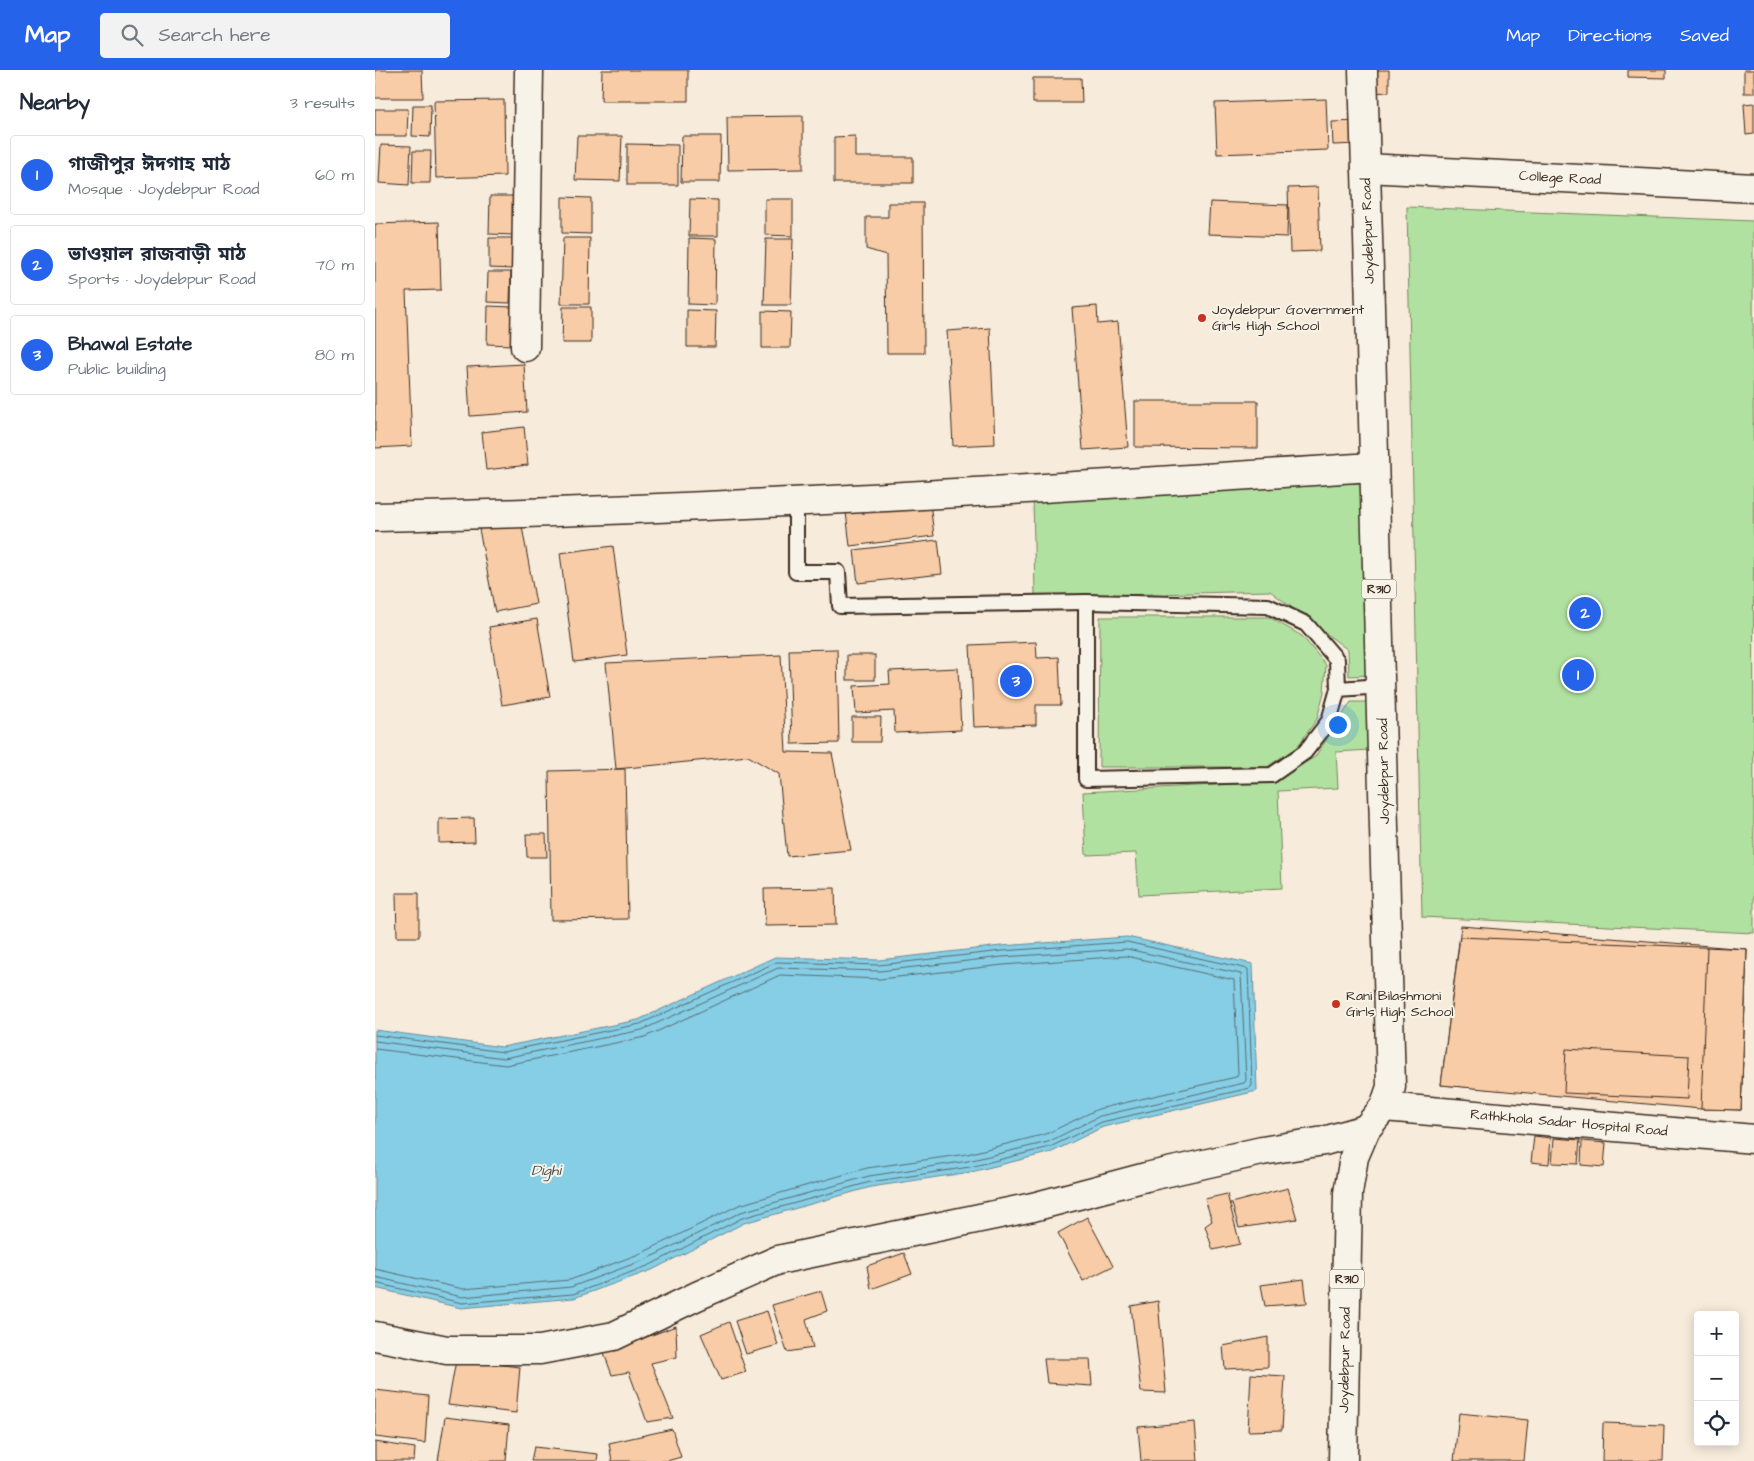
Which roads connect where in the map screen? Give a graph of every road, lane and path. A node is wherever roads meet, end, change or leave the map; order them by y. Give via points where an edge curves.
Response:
1 (529, 70) edge
2 (1363, 70) edge
3 (1366, 168) junction
4 (1754, 188) edge
5 (525, 347) dead end
6 (1373, 467) junction
7 (796, 502) junction
8 (375, 518) edge
9 (1086, 602) junction
10 (1383, 686) junction
11 (1338, 688) junction
12 (1384, 1107) junction
13 (1366, 1129) junction
14 (1754, 1140) edge
15 (375, 1336) edge
16 (1343, 1461) edge

1 - 5 street
2 - 3 street, Joydebpur Road / R310
3 - 4 street, College Road
3 - 6 street, Joydebpur Road / R310
6 - 7 street
6 - 10 street, Joydebpur Road / R310
7 - 8 street via 588,513
7 - 9 lane via 796,572 838,572 840,606
9 - 11 lane via 1268,606 1306,624 1337,660
9 - 11 lane via 1086,779 1272,774 1305,752 1329,721
10 - 11 lane
10 - 12 street, Joydebpur Road / R310 via 1391,1087
12 - 13 street, Joydebpur Road / R310
12 - 14 street, Rathkhola Sadar Hospital Road
13 - 15 street via 1324,1141 1146,1177 1033,1207 778,1260 614,1336 540,1350 447,1350
13 - 16 street, Joydebpur Road / R310 via 1354,1157 1349,1193

